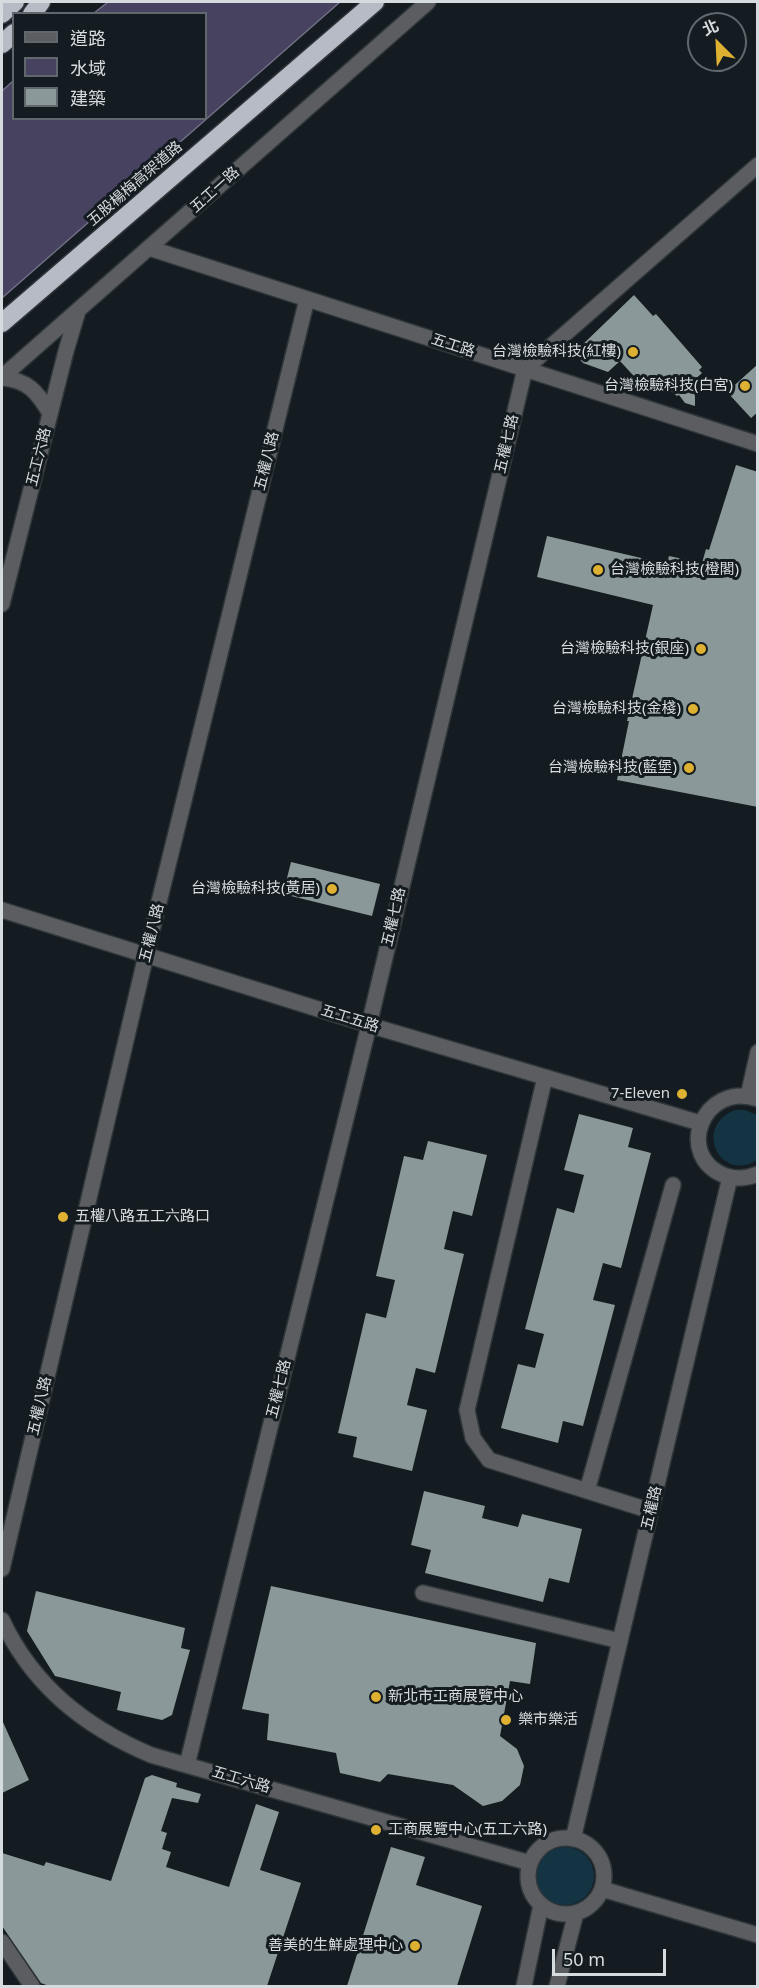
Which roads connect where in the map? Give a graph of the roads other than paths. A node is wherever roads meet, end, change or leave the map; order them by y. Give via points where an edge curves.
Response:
1 (15, 2) edge
2 (375, 2) edge
3 (428, 2) edge
4 (2, 14) edge
5 (758, 165) edge
6 (149, 248) junction
7 (307, 299) junction
8 (79, 310) junction
9 (2, 323) edge
10 (525, 369) junction
11 (2, 378) edge
12 (50, 414) junction
13 (758, 444) edge
14 (2, 604) edge
15 (2, 910) edge
16 (146, 955) junction
17 (369, 1024) junction
18 (758, 1052) edge
19 (545, 1077) junction
20 (753, 1098) edge
21 (700, 1123) junction
22 (758, 1174) edge
23 (730, 1177) junction
24 (673, 1185) dead end
25 (586, 1491) junction
26 (651, 1510) junction
27 (2, 1569) edge
28 (423, 1593) dead end
29 (2, 1620) edge
30 (620, 1641) junction
31 (187, 1765) junction
32 (573, 1839) junction
33 (530, 1863) junction
34 (602, 1889) junction
35 (541, 1905) junction
36 (576, 1913) junction
37 (758, 1935) edge
38 (2, 1942) edge
39 (32, 1986) edge
40 (524, 1986) edge
41 (557, 1986) edge

1 - 4 highway
2 - 9 highway, 五股楊梅高架道路
3 - 6 street, 五工一路
5 - 10 street
6 - 7 street, 五工路
6 - 8 street, 五工一路
7 - 10 street, 五工路
7 - 16 street, 五權八路
8 - 11 street, 五工一路
8 - 12 street, 五工六路
10 - 13 street, 五工路
10 - 17 street, 五權七路
11 - 12 street via 30,385
12 - 14 street, 五工六路
15 - 16 street, 五工五路
16 - 17 street, 五工五路
16 - 27 street, 五權八路
17 - 19 street, 五工五路
17 - 31 street, 五權七路
18 - 20 street
19 - 21 street, 五工五路
19 - 25 street via 467,1410 472,1438 489,1460
20 - 21 street via 736,1096 714,1105
21 - 23 street via 703,1157 719,1173
22 - 23 street
23 - 26 street, 五權路
24 - 25 street
25 - 26 street
26 - 30 street, 五權路
28 - 30 street
29 - 31 street, 五工六路 via 30,1668 84,1720 116,1740
30 - 32 street, 五權路
31 - 33 street, 五工六路
32 - 33 street via 548,1844 538,1850
32 - 34 street via 583,1841 599,1856
33 - 35 street via 528,1881
34 - 36 street via 597,1900
34 - 37 street
35 - 36 street via 558,1914
35 - 40 street
36 - 41 street
38 - 39 street

